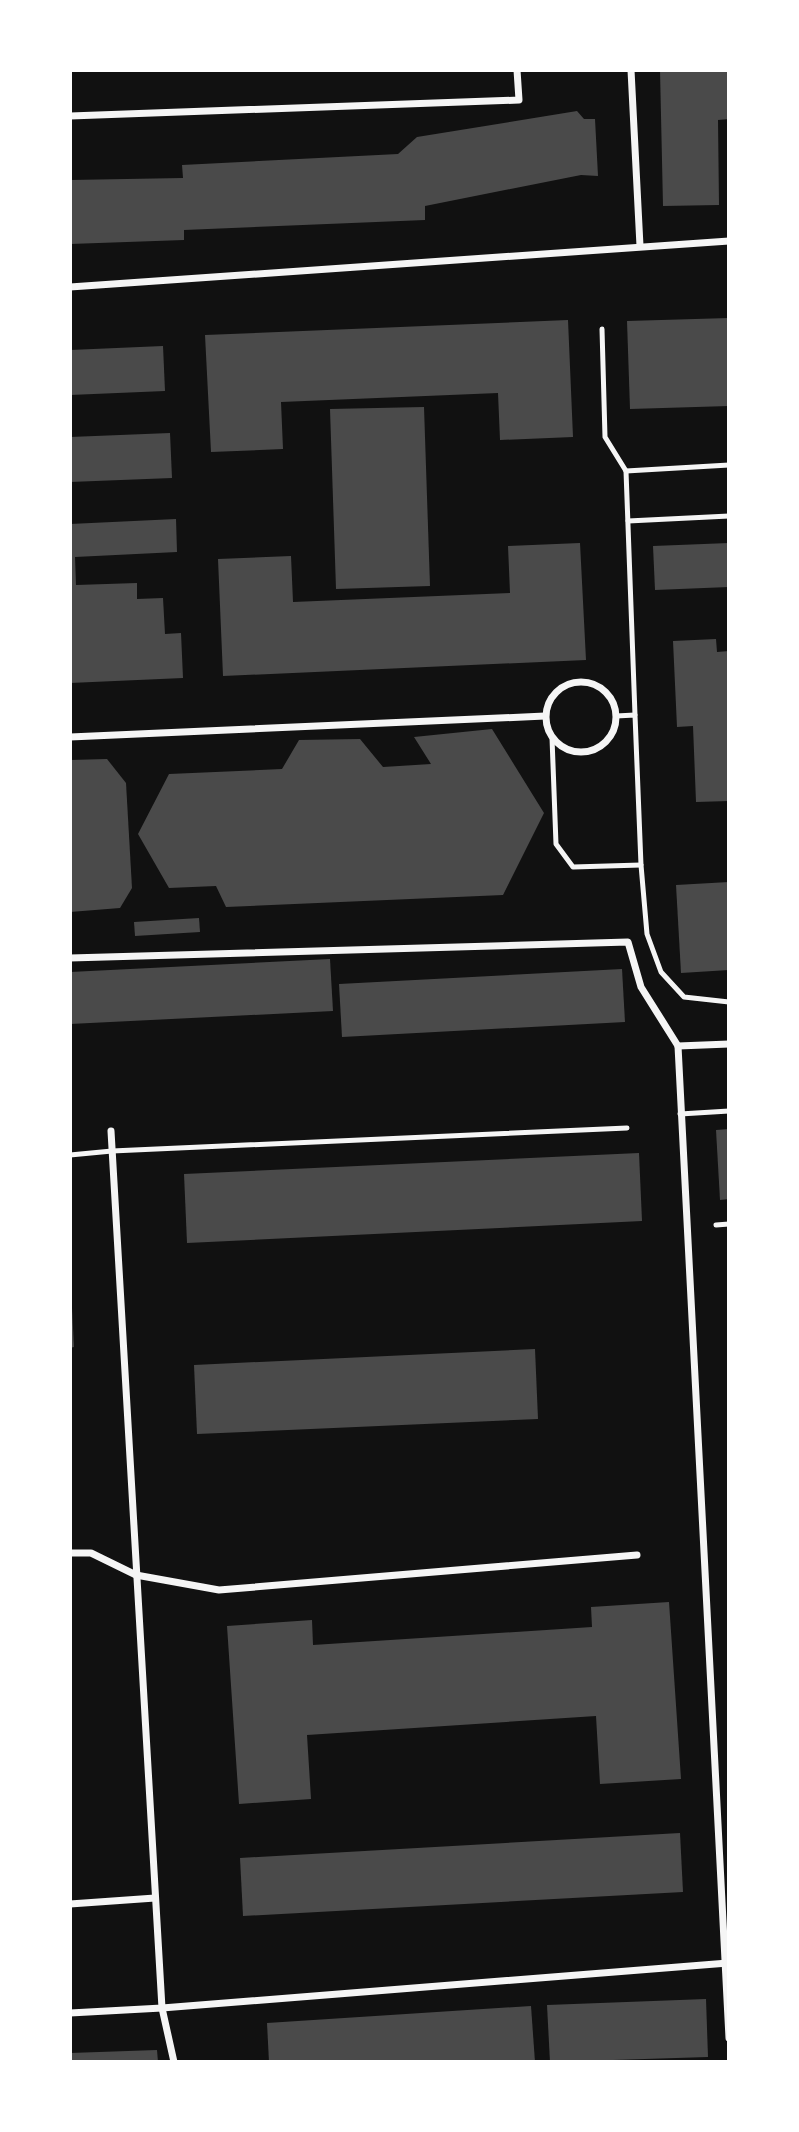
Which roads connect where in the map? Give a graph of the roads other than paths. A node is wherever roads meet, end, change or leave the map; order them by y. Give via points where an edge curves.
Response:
1 (517, 70) edge
2 (631, 70) edge
3 (70, 116) edge
4 (729, 241) edge
5 (640, 246) junction
6 (70, 287) edge
7 (602, 328) dead end
8 (729, 466) edge
9 (626, 471) junction
10 (729, 516) edge
11 (628, 521) junction
12 (635, 715) junction
13 (545, 716) junction
14 (617, 716) junction
15 (70, 737) edge
16 (552, 738) junction
17 (641, 865) junction
18 (70, 958) edge
19 (729, 1002) edge
20 (729, 1044) edge
21 (678, 1046) junction
22 (729, 1111) edge
23 (680, 1114) junction
24 (627, 1128) dead end
25 (111, 1131) dead end
26 (112, 1151) junction
27 (70, 1155) edge
28 (729, 1224) edge
29 (716, 1225) dead end
30 (70, 1553) edge
31 (637, 1555) dead end
32 (136, 1575) junction
33 (155, 1898) junction
34 (70, 1904) edge
35 (727, 1963) edge
36 (162, 2008) junction
37 (70, 2013) edge
38 (729, 2038) edge
39 (174, 2062) edge

1 - 3 street via 519,100
2 - 5 street
4 - 5 street
5 - 6 street
7 - 9 lane via 605,438
8 - 9 lane
9 - 11 lane
10 - 11 lane
11 - 12 lane
12 - 14 lane
12 - 17 lane
13 - 14 street via 550,700 562,687 589,683 609,696
13 - 15 street
13 - 16 street
14 - 16 street via 613,734 597,749 571,752
16 - 17 lane via 556,844 573,867
17 - 19 lane via 647,934 661,972 684,998
18 - 21 street via 628,942 641,987
20 - 21 street
21 - 23 street
22 - 23 lane
23 - 35 street
24 - 26 lane
25 - 26 street
26 - 27 lane
26 - 32 street
28 - 29 lane
30 - 32 street via 91,1553
31 - 32 street via 219,1590
32 - 33 street
33 - 34 street
33 - 36 street
35 - 36 street
35 - 38 street
36 - 37 street
36 - 39 street

